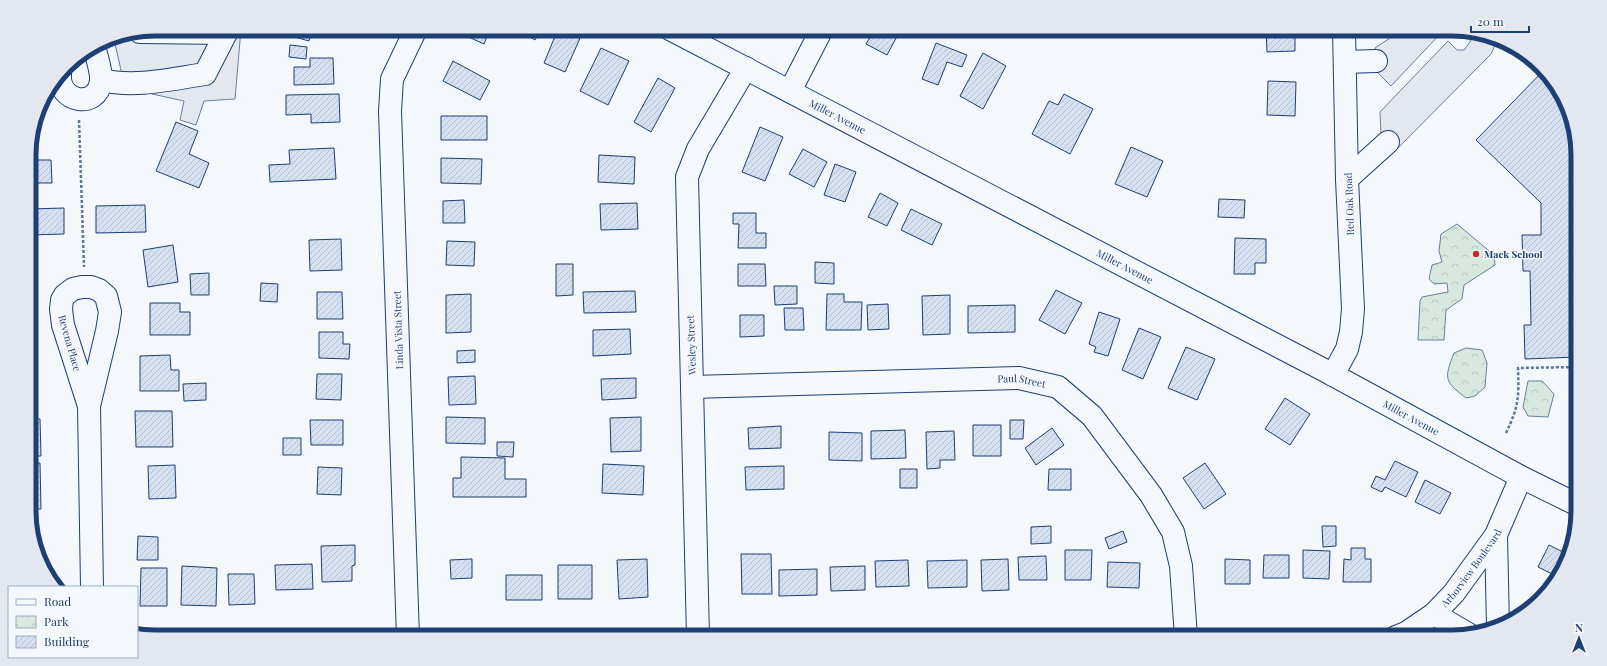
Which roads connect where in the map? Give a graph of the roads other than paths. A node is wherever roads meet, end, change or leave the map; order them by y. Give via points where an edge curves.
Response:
1 (224, 36) edge
2 (413, 36) edge
3 (684, 36) edge
4 (818, 36) edge
5 (1344, 36) edge
6 (95, 52) edge
7 (1376, 61) dead end
8 (1345, 62) junction
9 (746, 68) junction
10 (102, 80) junction
11 (61, 82) edge
12 (790, 91) junction
13 (1388, 142) dead end
14 (1347, 179) junction
15 (1333, 375) junction
16 (692, 387) junction
17 (89, 406) dead end
18 (1521, 477) junction
19 (1571, 502) edge
20 (1496, 535) junction
21 (92, 586) edge
22 (1434, 614) junction
23 (1498, 621) edge
24 (408, 630) edge
25 (698, 630) edge
26 (1186, 630) edge
27 (1410, 630) edge
28 (1461, 630) edge

1 - 10 street via 205,74 137,84
2 - 24 street, Linda Vista Street via 392,79 390,111
3 - 9 street, Miller Avenue
4 - 12 street
5 - 8 street, Red Oak Road
6 - 10 street
7 - 8 street
8 - 14 street, Red Oak Road
9 - 12 street, Miller Avenue
9 - 16 street, Wesley Street via 698,149 687,177
10 - 11 street via 96,95 79,99 66,93
12 - 15 street, Miller Avenue
13 - 14 street
14 - 15 street, Red Oak Road via 1352,332 1347,349
15 - 18 street, Miller Avenue
16 - 25 street, Wesley Street
16 - 26 street, Paul Street via 1019,378 1058,387 1092,416 1152,495 1173,532 1181,566
17 - 21 street
18 - 19 street, Miller Avenue
18 - 20 street, Arborview Boulevard
20 - 22 street, Arborview Boulevard via 1454,593
20 - 23 street
22 - 27 street, Arborview Boulevard
22 - 28 street

